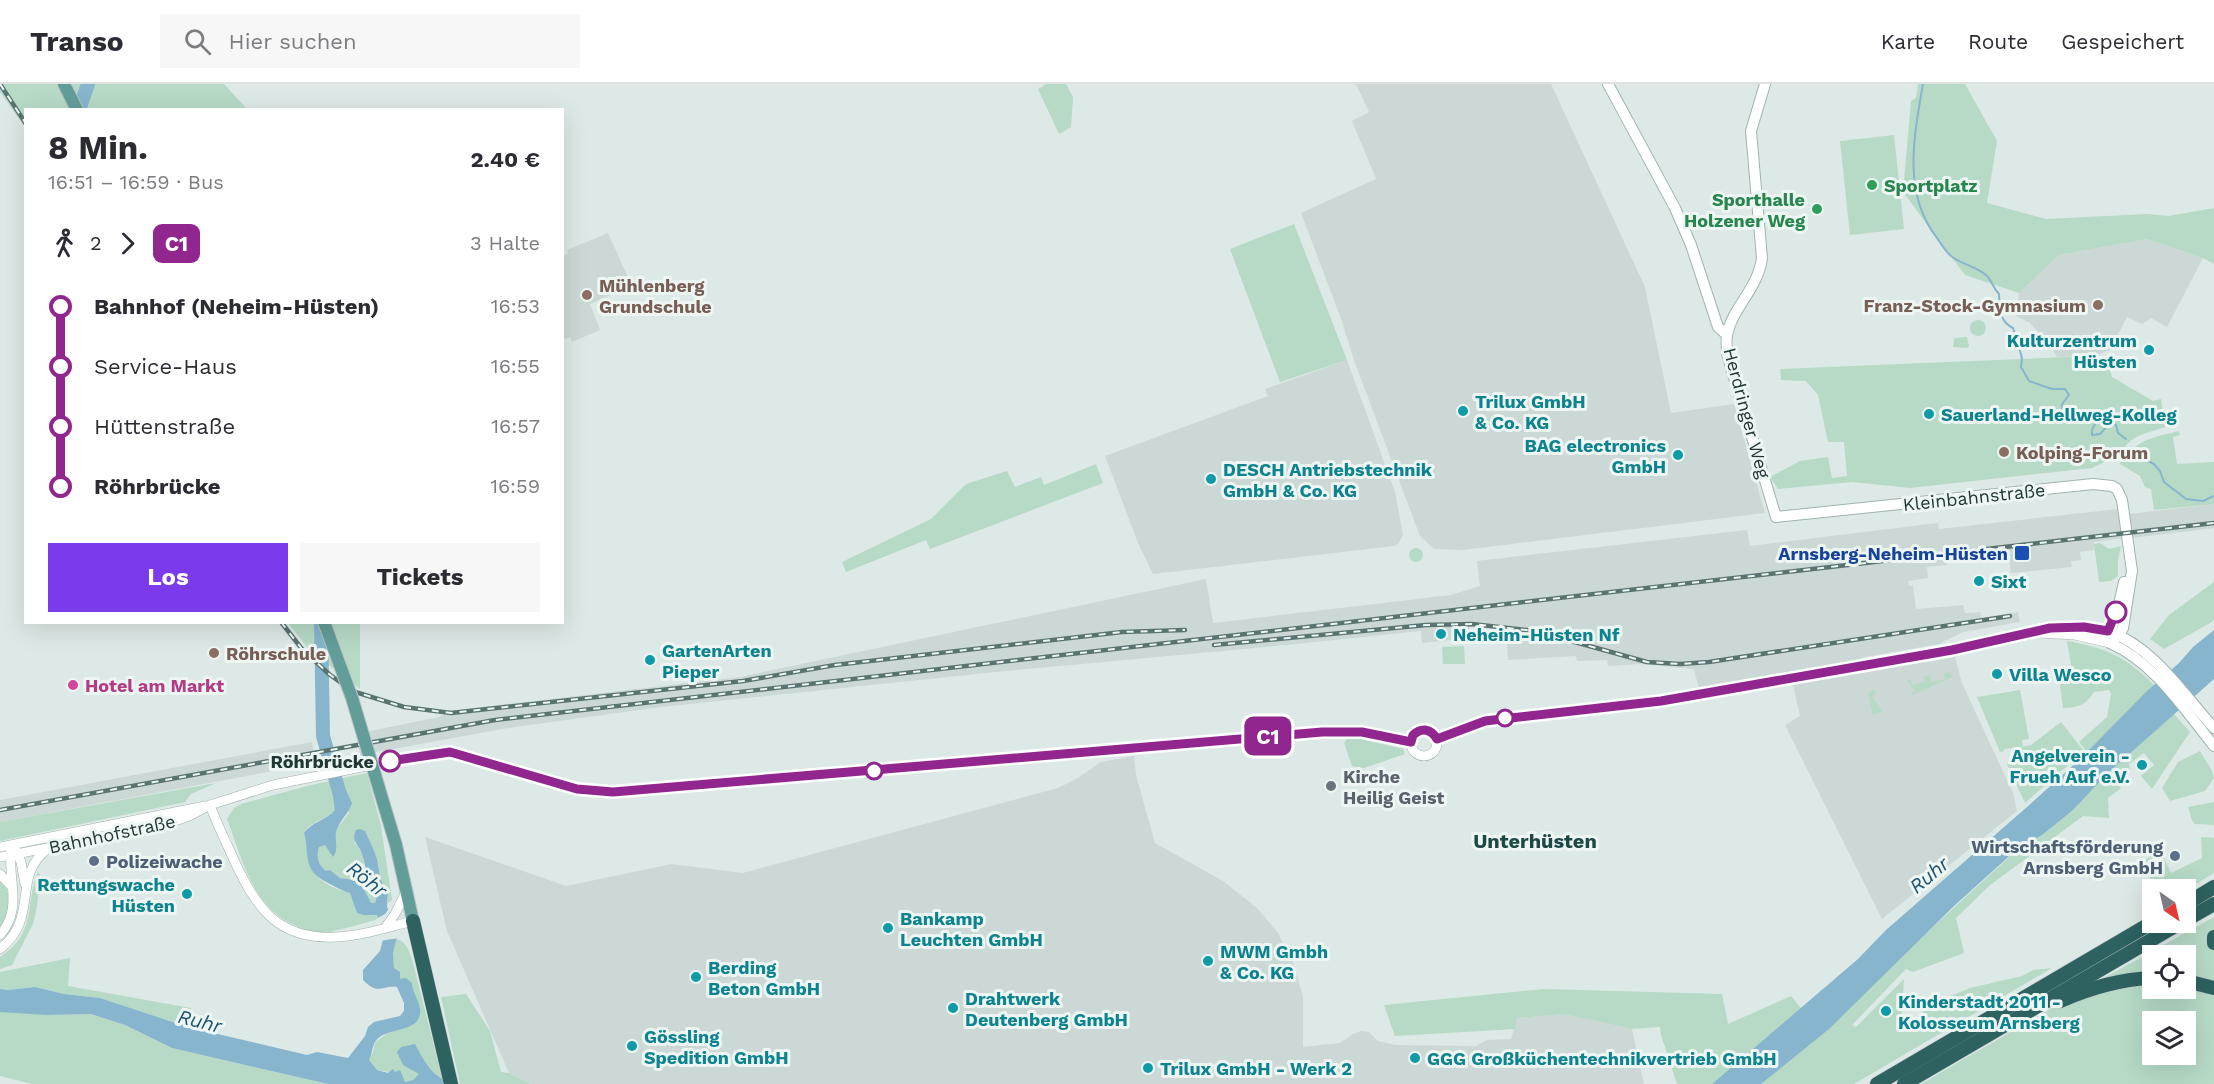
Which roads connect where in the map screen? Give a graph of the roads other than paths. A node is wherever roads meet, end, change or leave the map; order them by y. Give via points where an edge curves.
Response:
1 (64, 84) edge
2 (1608, 84) edge
3 (1765, 84) edge
4 (76, 108) edge
5 (1727, 335) junction
6 (1776, 517) joint
7 (325, 624) edge
8 (2116, 639) junction
9 (2193, 712) junction
10 (2214, 728) edge
11 (1437, 739) junction
12 (1411, 742) junction
13 (2214, 746) edge
14 (210, 805) junction
15 (12, 844) junction
16 (0, 847) edge
17 (48, 848) junction
18 (14, 855) junction
19 (0, 858) edge
20 (0, 874) edge
21 (2214, 887) edge
22 (14, 889) junction
23 (26, 892) junction
24 (406, 892) junction
25 (2196, 898) edge
26 (2214, 904) edge
27 (2196, 914) edge
28 (413, 921) junction
29 (385, 928) junction
30 (2142, 928) edge
31 (2163, 933) edge
32 (0, 935) edge
33 (2214, 937) edge
34 (2214, 943) edge
35 (0, 949) edge
36 (2142, 978) edge
37 (2196, 984) edge
38 (2214, 988) edge
39 (1998, 1029) junction
40 (451, 1084) edge
41 (1876, 1084) edge
42 (1904, 1084) edge

1 - 4 main road
2 - 5 main road, Herdringer Weg via 1675,208 1718,327
3 - 5 main road via 1751,130 1761,268
5 - 6 main road, Herdringer Weg via 1727,354
6 - 8 main road, Kleinbahnstraße via 2112,486 2119,493 2132,565 2124,623
7 - 24 main road, bridge via 372,762
8 - 9 main road
8 - 11 street, Bahnhofstraße via 2035,632 1661,701 1485,721
9 - 10 main road
9 - 13 main road
11 - 12 street via 1430,730 1423,729 1413,735
11 - 12 street, Bahnhofstraße via 1436,748 1425,756 1415,753
12 - 14 street, Bahnhofstraße via 1362,732 1322,732 613,792 577,789 441,751 273,785
14 - 15 street, Bahnhofstraße
14 - 17 street, Bahnhofstraße via 161,826
14 - 29 street via 246,886 262,909 281,924 299,933 336,937
15 - 16 street, Bahnhofstraße
15 - 18 street
17 - 18 street, Bahnhofstraße
17 - 23 street via 31,867
18 - 19 street, Bahnhofstraße
18 - 22 street
18 - 23 street
20 - 22 street
21 - 25 highway
22 - 32 street via 12,914
23 - 35 street via 20,925
24 - 28 main road
24 - 29 street
26 - 27 highway
28 - 29 street
28 - 40 highway
30 - 41 highway
31 - 39 highway
33 - 34 highway
36 - 39 highway via 2102,985
37 - 38 highway
39 - 42 highway

